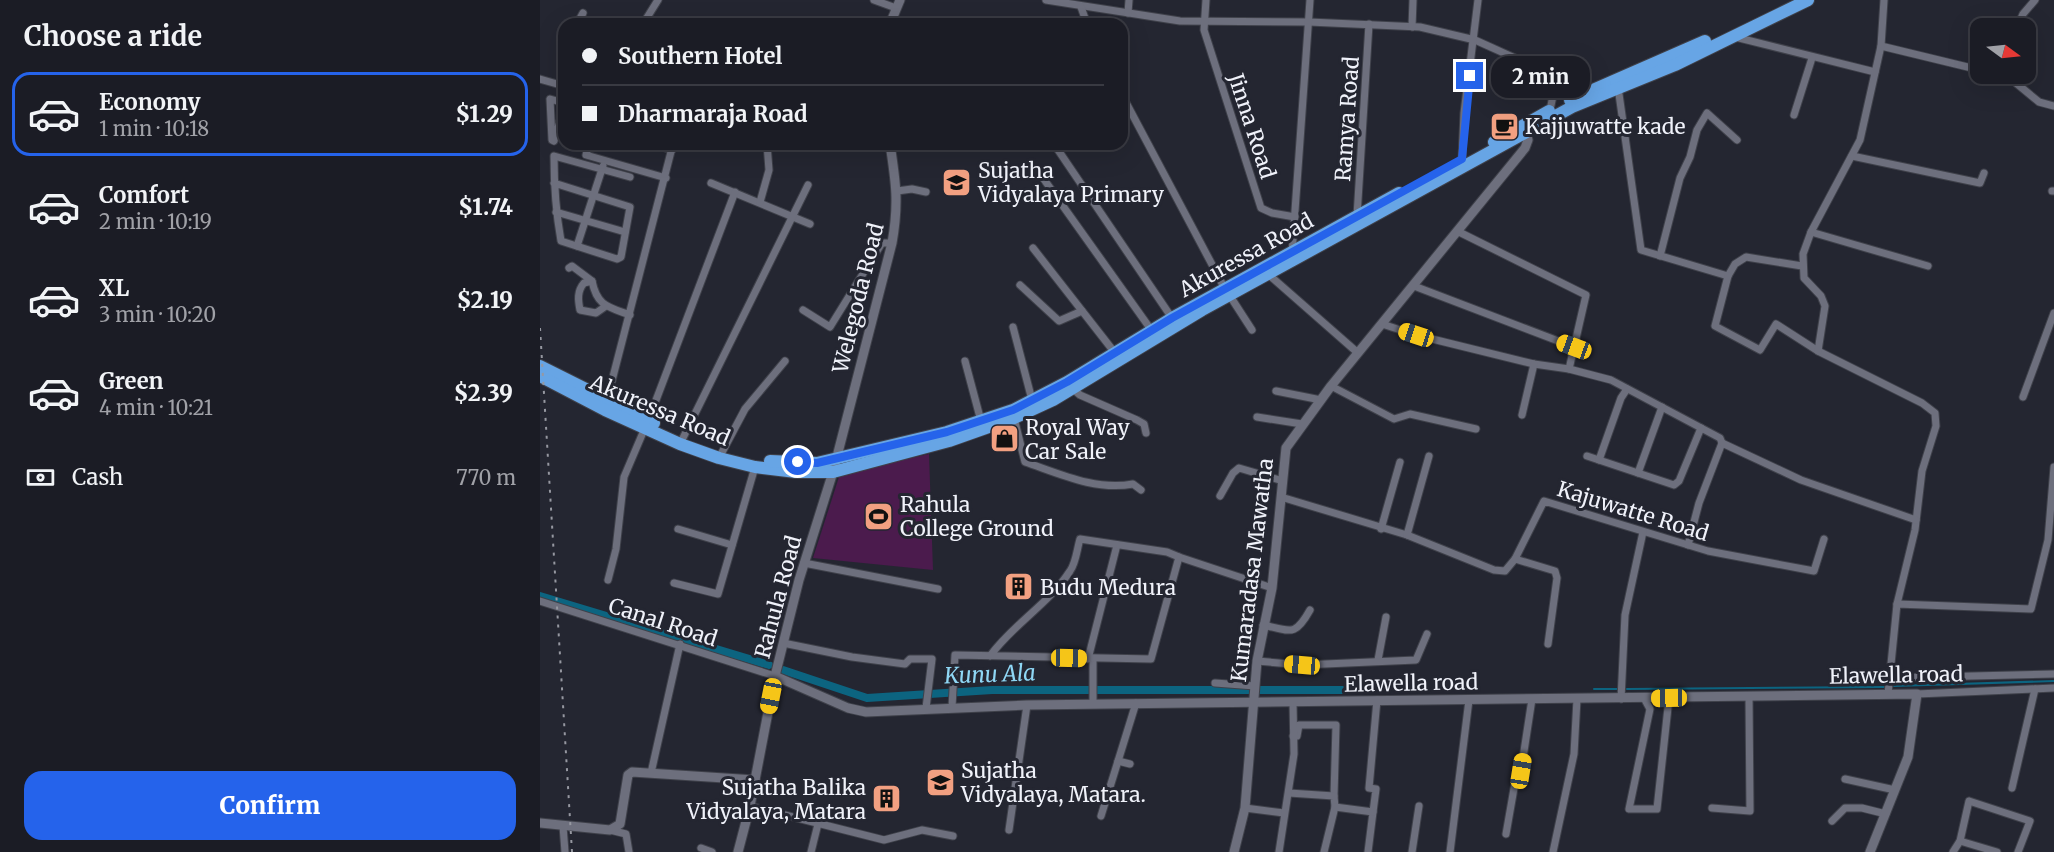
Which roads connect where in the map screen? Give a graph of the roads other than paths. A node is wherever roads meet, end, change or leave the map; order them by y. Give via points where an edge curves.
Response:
1 (658, 0) edge
2 (874, 0) edge
3 (1046, 0) edge
4 (1129, 0) edge
5 (1206, 0) edge
6 (1310, 0) edge
7 (1413, 0) edge
8 (1478, 0) edge
9 (1789, 0) edge
10 (1808, 0) edge
11 (1884, 0) edge
12 (2034, 0) edge
13 (1069, 2) edge
14 (898, 4) edge
15 (1081, 7) junction
16 (583, 13) dead end
17 (1128, 13) junction
18 (580, 18) edge
19 (647, 18) edge
20 (892, 18) edge
21 (1085, 18) edge
22 (2021, 18) edge
23 (1204, 19) junction
24 (1309, 22) junction
25 (1369, 24) junction
26 (1412, 27) junction
27 (1735, 37) junction
28 (1475, 40) junction
29 (1881, 46) junction
30 (1812, 58) junction
31 (1673, 61) junction
32 (1970, 68) edge
33 (1875, 72) junction
34 (540, 79) edge
35 (2016, 84) edge
36 (558, 85) edge
37 (1618, 87) junction
38 (558, 101) edge
39 (1128, 106) edge
40 (2054, 106) edge
41 (1550, 110) junction
42 (1794, 115) dead end
43 (1526, 128) junction
44 (558, 129) edge
45 (1737, 141) dead end
46 (587, 150) edge
47 (671, 150) edge
48 (767, 150) edge
49 (891, 150) edge
50 (1058, 150) edge
51 (1852, 156) junction
52 (1462, 159) junction
53 (604, 160) junction
54 (602, 168) junction
55 (1984, 173) dead end
56 (630, 177) dead end
57 (666, 178) junction
58 (1043, 178) dead end
59 (554, 183) junction
60 (711, 183) dead end
61 (808, 185) dead end
62 (897, 190) junction
63 (735, 192) junction
64 (926, 192) dead end
65 (593, 195) junction
66 (760, 202) junction
67 (556, 212) junction
68 (794, 216) junction
69 (1357, 216) junction
70 (1295, 218) junction
71 (585, 221) junction
72 (810, 225) dead end
73 (625, 232) junction
74 (1459, 232) junction
75 (1811, 232) junction
76 (892, 243) junction
77 (577, 246) junction
78 (1033, 249) dead end
79 (1298, 254) junction
80 (1660, 256) junction
81 (1802, 266) junction
82 (1928, 266) dead end
83 (569, 268) dead end
84 (1269, 275) junction
85 (1728, 276) junction
86 (592, 281) junction
87 (1020, 285) dead end
88 (1414, 286) junction
89 (1228, 292) junction
90 (606, 306) junction
91 (803, 310) dead end
92 (1082, 311) junction
93 (2054, 313) edge
94 (630, 315) junction
95 (1172, 318) junction
96 (1382, 324) junction
97 (1013, 327) dead end
98 (1252, 330) dead end
99 (1152, 331) junction
100 (1141, 342) junction
101 (1574, 347) junction
102 (1818, 351) junction
103 (1115, 353) junction
104 (1358, 353) junction
105 (785, 361) dead end
106 (965, 361) dead end
107 (1533, 364) junction
108 (540, 366) edge
109 (1569, 369) junction
110 (540, 376) edge
111 (1331, 386) junction
112 (1073, 389) junction
113 (1627, 389) junction
114 (1276, 391) dead end
115 (2023, 397) dead end
116 (607, 400) junction
117 (1032, 400) junction
118 (1321, 400) junction
119 (1662, 407) junction
120 (1522, 415) dead end
121 (1257, 417) dead end
122 (1014, 418) junction
123 (981, 422) junction
124 (647, 424) junction
125 (1302, 424) junction
126 (1701, 428) junction
127 (1476, 429) dead end
128 (1146, 433) dead end
129 (682, 441) junction
130 (1722, 443) junction
131 (721, 455) junction
132 (1428, 456) dead end
133 (1587, 456) dead end
134 (836, 458) junction
135 (1599, 460) junction
136 (1400, 462) dead end
137 (755, 467) junction
138 (2054, 467) edge
139 (832, 472) junction
140 (1638, 472) junction
141 (1283, 481) junction
142 (1142, 490) dead end
143 (1220, 496) dead end
144 (1281, 497) junction
145 (1916, 520) junction
146 (678, 529) dead end
147 (1381, 529) junction
148 (1643, 532) junction
149 (1407, 535) junction
150 (1824, 539) dead end
151 (2051, 541) edge
152 (732, 545) junction
153 (1117, 545) junction
154 (1688, 545) junction
155 (1179, 557) junction
156 (1515, 560) junction
157 (804, 563) junction
158 (608, 580) dead end
159 (674, 583) dead end
160 (1272, 588) junction
161 (938, 589) dead end
162 (540, 601) edge
163 (1897, 604) junction
164 (1310, 610) dead end
165 (1386, 617) dead end
166 (1263, 625) junction
167 (1427, 634) dead end
168 (783, 643) junction
169 (680, 644) junction
170 (1548, 644) dead end
171 (990, 656) junction
172 (1091, 659) junction
173 (1378, 660) junction
174 (1257, 661) junction
175 (2054, 674) edge
176 (775, 675) junction
177 (1889, 678) junction
178 (1215, 683) dead end
179 (1255, 686) junction
180 (2054, 688) edge
181 (2035, 689) junction
182 (1888, 694) junction
183 (1917, 694) junction
184 (1749, 697) junction
185 (1644, 698) junction
186 (1669, 698) junction
187 (1532, 699) junction
188 (1577, 699) junction
189 (1621, 699) junction
190 (1377, 700) junction
191 (1469, 700) junction
192 (1293, 703) junction
193 (1093, 704) junction
194 (1136, 704) junction
195 (1253, 704) junction
196 (1027, 705) junction
197 (952, 707) junction
198 (926, 708) junction
199 (1293, 736) junction
200 (1118, 761) junction
201 (1130, 764) dead end
202 (651, 773) junction
203 (1845, 779) dead end
204 (755, 780) junction
205 (2012, 788) dead end
206 (1895, 790) junction
207 (1289, 793) junction
208 (1334, 796) junction
209 (750, 806) junction
210 (1419, 806) dead end
211 (1335, 807) junction
212 (1245, 808) junction
213 (1712, 808) dead end
214 (1373, 812) junction
215 (1284, 813) junction
216 (1886, 814) junction
217 (1101, 816) dead end
218 (1832, 821) dead end
219 (540, 823) edge
220 (818, 824) junction
221 (563, 826) junction
222 (610, 830) junction
223 (1009, 830) dead end
224 (1506, 834) dead end
225 (952, 837) dead end
226 (1960, 841) junction
227 (700, 848) dead end
228 (565, 852) edge
229 (629, 852) edge
230 (712, 852) edge
231 (738, 852) edge
232 (811, 852) edge
233 (1234, 852) edge
234 (1279, 852) edge
235 (1324, 852) edge
236 (1368, 852) edge
237 (1412, 852) edge
238 (1450, 852) edge
239 (1553, 852) edge
240 (1870, 852) edge
241 (1953, 852) edge
242 (1997, 852) edge
243 (2018, 852) edge

1 - 19 street
2 - 14 street
3 - 13 street
4 - 17 street
5 - 23 street
6 - 24 street
7 - 26 street
8 - 28 street
9 - 31 highway, Akuressa Road
10 - 27 highway, Akuressa Road
11 - 29 street
12 - 22 street
13 - 15 street
14 - 20 street
15 - 17 street
15 - 21 street
16 - 18 street
17 - 23 street via 1180,21
23 - 24 street
23 - 70 street, Jinna Road via 1204,30 1262,208
24 - 25 street
24 - 70 street
25 - 26 street
25 - 69 street, Ramya Road
26 - 28 street
27 - 30 street
27 - 31 highway, Akuressa Road
28 - 41 street via 1557,77
28 - 52 street via 1464,112
29 - 32 street
29 - 33 street
30 - 33 street
30 - 42 street
31 - 37 highway, Akuressa Road
31 - 41 highway, Akuressa Road via 1593,89
33 - 51 street via 1860,140
34 - 36 street
35 - 40 street via 2039,102
37 - 43 highway, Akuressa Road
37 - 80 street via 1641,250
38 - 44 street via 550,99 554,141
39 - 89 street
41 - 43 highway, Akuressa Road
43 - 52 highway, Akuressa Road
43 - 74 street, Kumaradasa Mawatha via 1525,148
43 - 79 highway, Akuressa Road
45 - 80 street via 1707,113 1680,178
46 - 53 street via 586,155
47 - 57 street
48 - 66 street via 769,170
49 - 62 street, Welegoda Road
50 - 95 street
51 - 55 street via 1980,183
51 - 75 street
52 - 69 highway, Akuressa Road
53 - 54 street
53 - 57 street
54 - 56 street
54 - 59 street via 554,156
54 - 65 street
57 - 94 street
58 - 99 street
59 - 65 street
59 - 67 street
60 - 63 street
61 - 68 street
62 - 64 street
62 - 76 street, Welegoda Road
63 - 66 street
63 - 124 street
65 - 71 street
65 - 73 street via 630,207
66 - 68 street
67 - 71 street
67 - 77 street via 561,241
68 - 72 street
68 - 129 street
69 - 79 highway, Akuressa Road
70 - 79 street
71 - 73 street
71 - 77 street
73 - 77 street via 620,258
74 - 88 street, Kumaradasa Mawatha
74 - 101 street via 1586,295
75 - 81 street
75 - 82 street
76 - 91 street via 882,243 830,327
76 - 134 street, Welegoda Road
78 - 92 street
79 - 84 highway, Akuressa Road
79 - 89 highway, Akuressa Road
80 - 85 street
81 - 85 street via 1746,257 1735,264
81 - 102 street via 1804,278 1825,306
83 - 86 street via 572,266
84 - 89 highway, Akuressa Road
84 - 104 street
85 - 102 street via 1715,326 1760,350 1776,324
86 - 90 street via 595,296
86 - 90 street via 580,287 580,310 597,313
87 - 92 street via 1059,321
88 - 96 street, Kumaradasa Mawatha
88 - 101 street
89 - 95 highway, Akuressa Road
89 - 98 street
89 - 100 highway, Akuressa Road
90 - 94 street
92 - 103 street
93 - 115 street
94 - 116 street
95 - 99 highway, Akuressa Road
96 - 104 street, Kumaradasa Mawatha
96 - 107 street
97 - 117 street
99 - 100 highway, Akuressa Road
100 - 103 highway, Akuressa Road
100 - 112 highway, Akuressa Road
101 - 109 street
102 - 145 street via 1935,413 1936,426 1922,471
103 - 117 highway, Akuressa Road
104 - 111 street, Kumaradasa Mawatha
105 - 131 street via 745,409
106 - 123 street
107 - 109 street
107 - 120 street
108 - 116 highway, Akuressa Road
109 - 113 street via 1611,380
110 - 124 highway, Akuressa Road
111 - 118 street, Kumaradasa Mawatha
111 - 127 street via 1394,419 1410,414
112 - 122 highway, Akuressa Road
112 - 128 street via 1144,424
113 - 119 street
113 - 135 street
114 - 118 street
116 - 124 highway, Akuressa Road
117 - 123 highway, Akuressa Road
118 - 125 street, Kumaradasa Mawatha
119 - 126 street
119 - 140 street
121 - 125 street
122 - 139 highway, Akuressa Road via 949,441
122 - 142 street via 1025,462 1095,484 1112,488 1133,484
123 - 134 highway, Akuressa Road
124 - 129 highway, Akuressa Road
124 - 158 street via 624,477 616,549
125 - 141 street, Kumaradasa Mawatha via 1286,448
126 - 130 street
126 - 140 street via 1674,485
129 - 131 highway, Akuressa Road
130 - 145 street via 1801,480
130 - 154 street
131 - 134 highway, Akuressa Road via 817,463
131 - 137 highway, Akuressa Road
132 - 149 street
133 - 135 street
134 - 139 street, Rahula Road
135 - 140 street
136 - 147 street
137 - 139 highway, Akuressa Road
137 - 152 street
138 - 151 street
139 - 157 street, Rahula Road
141 - 143 street via 1239,468
141 - 144 street, Kumaradasa Mawatha
144 - 147 street
144 - 160 street, Kumaradasa Mawatha
145 - 163 street
146 - 152 street
147 - 149 street
148 - 154 street, Kajuwatte Road
148 - 156 street, Kajuwatte Road via 1544,501
148 - 189 street via 1625,615
149 - 156 street via 1494,570 1505,571
150 - 154 street, Kajuwatte Road via 1814,571
151 - 163 street via 2031,609
152 - 159 street via 718,594
153 - 155 street
153 - 171 street via 1080,539 1071,570
153 - 172 street
155 - 160 street
155 - 172 street via 1151,659
156 - 170 street via 1556,571
157 - 161 street
157 - 168 street, Rahula Road
160 - 166 street, Kumaradasa Mawatha
162 - 169 street, Canal Road
163 - 177 street
164 - 166 street via 1300,628 1292,631
165 - 173 street
166 - 174 street, Kumaradasa Mawatha
167 - 173 street via 1416,660
168 - 176 street, Rahula Road
168 - 198 street via 905,664 910,659 932,659
169 - 176 street, Canal Road
169 - 202 street
171 - 172 street
171 - 197 street via 955,655
172 - 193 street
173 - 174 street via 1302,665
174 - 179 street, Kumaradasa Mawatha
175 - 177 street
176 - 198 street, Elawella road via 848,708 866,712
176 - 204 street, Rahula Road
177 - 182 street
178 - 179 street
179 - 195 street, Kumaradasa Mawatha
180 - 181 street, Elawella road
181 - 183 street, Elawella road
181 - 205 street
182 - 183 street, Elawella road
182 - 184 street, Elawella road
183 - 206 street via 1908,757
184 - 186 street, Elawella road
184 - 213 street via 1750,811
185 - 186 street, Elawella road
185 - 186 street via 1650,709 1629,809 1657,809
185 - 189 street, Elawella road
187 - 188 street, Elawella road
187 - 191 street, Elawella road
187 - 224 street
188 - 189 street, Elawella road
188 - 239 street via 1574,754
190 - 191 street, Elawella road
190 - 192 street, Elawella road
190 - 214 street via 1369,788 1376,789
191 - 238 street
192 - 195 street, Elawella road
192 - 199 street
193 - 194 street, Elawella road
193 - 196 street, Elawella road
194 - 195 street, Elawella road
194 - 200 street
195 - 212 street, Kumaradasa Mawatha
196 - 197 street, Elawella road
196 - 223 street
197 - 198 street, Elawella road
199 - 207 street
199 - 208 street via 1297,736 1299,725 1336,725
200 - 201 street
200 - 217 street
202 - 204 street
202 - 222 street via 628,775 620,824
203 - 206 street
204 - 209 street, Rahula Road
206 - 216 street
207 - 208 street
207 - 215 street
208 - 211 street
209 - 220 street
209 - 231 street, Rahula Road
210 - 237 street
211 - 214 street
211 - 235 street
212 - 215 street
212 - 233 street, Kumaradasa Mawatha
214 - 236 street
215 - 234 street
216 - 218 street via 1845,808
216 - 240 street
219 - 221 street
220 - 225 street via 884,840 922,830
220 - 232 street
221 - 222 street
221 - 228 street
222 - 229 street via 626,834
226 - 241 street
226 - 242 street
226 - 243 street via 1969,801 2030,821
227 - 230 street

